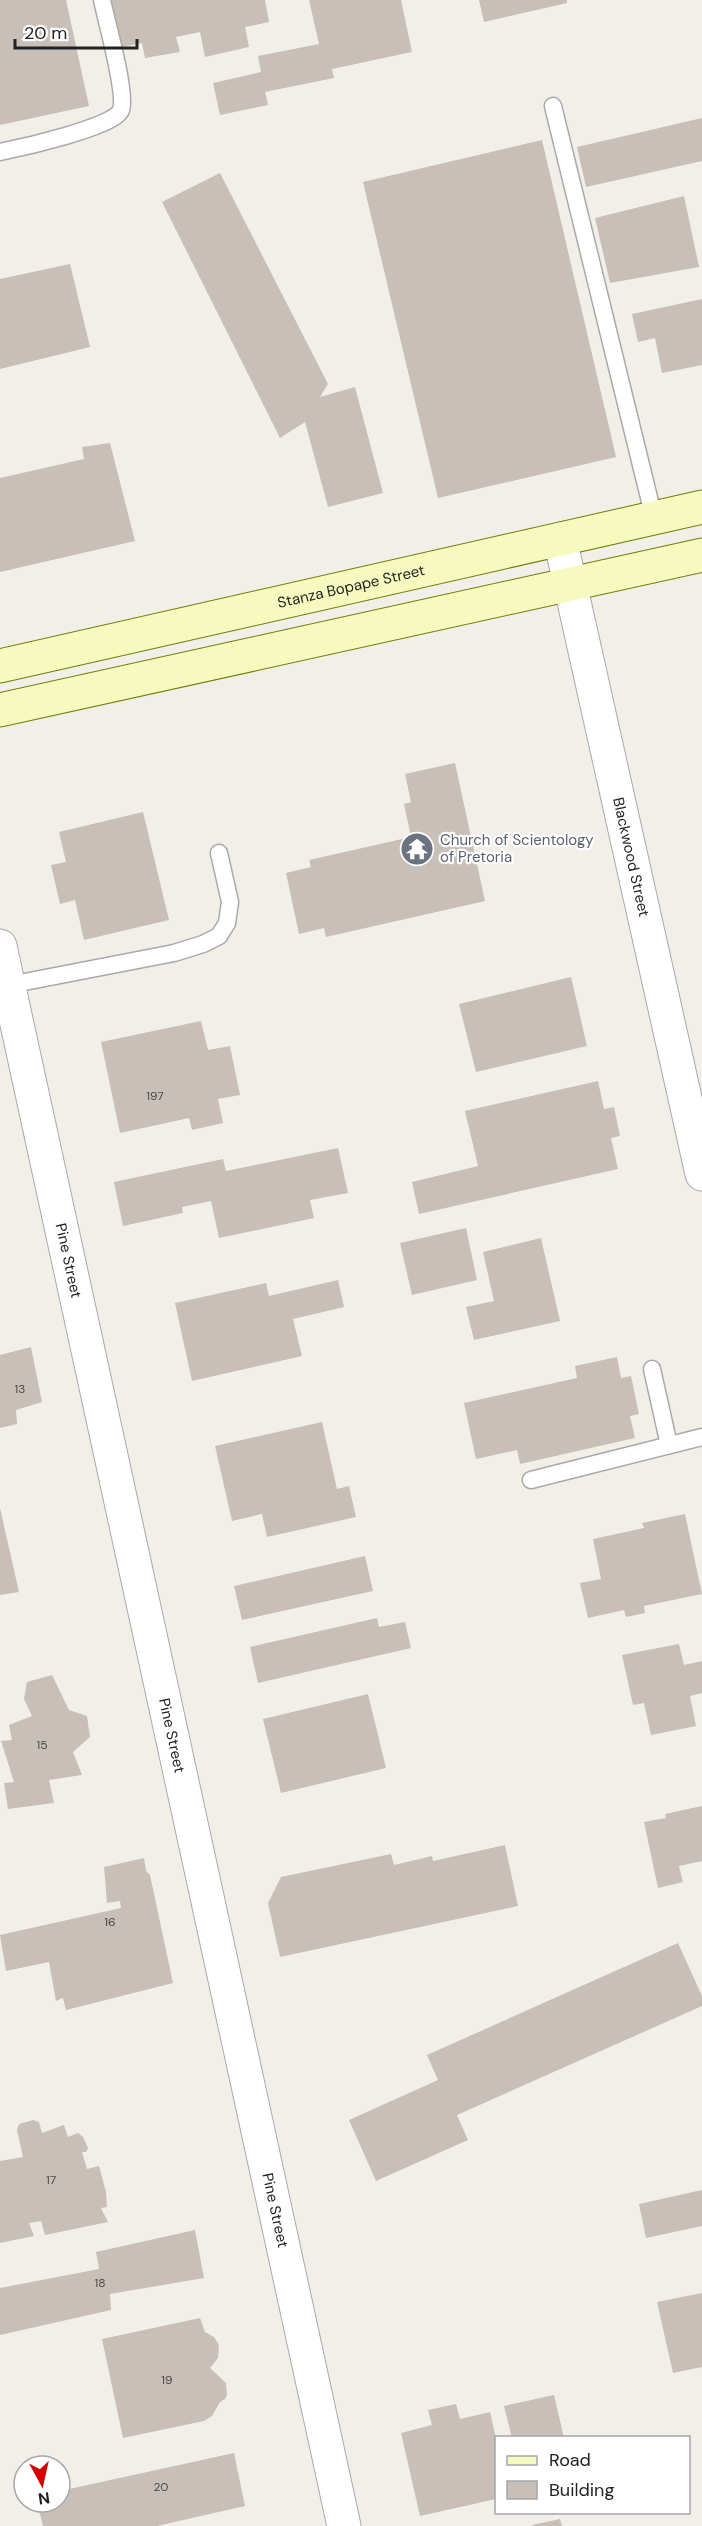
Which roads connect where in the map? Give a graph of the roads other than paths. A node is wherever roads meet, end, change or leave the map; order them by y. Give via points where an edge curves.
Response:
1 (102, 0) edge
2 (553, 106) dead end
3 (0, 152) edge
4 (702, 507) edge
5 (654, 518) junction
6 (560, 539) junction
7 (702, 555) edge
8 (570, 584) junction
9 (0, 666) edge
10 (0, 710) edge
11 (219, 853) dead end
12 (0, 946) edge
13 (9, 985) junction
14 (702, 1174) edge
15 (652, 1369) dead end
16 (702, 1437) edge
17 (669, 1445) junction
18 (531, 1480) dead end
19 (344, 2526) edge

1 - 3 lane via 121,110 116,117 90,128
2 - 5 lane
4 - 5 main road, Stanza Bopape Street
5 - 6 main road, Stanza Bopape Street
6 - 8 street, Blackwood Street
6 - 9 main road, Stanza Bopape Street
7 - 8 main road
8 - 10 main road
8 - 14 street, Blackwood Street
11 - 13 lane via 230,902 227,923 219,936 174,953
12 - 13 street, Pine Street
13 - 19 street, Pine Street
15 - 17 lane
16 - 17 lane
17 - 18 lane

